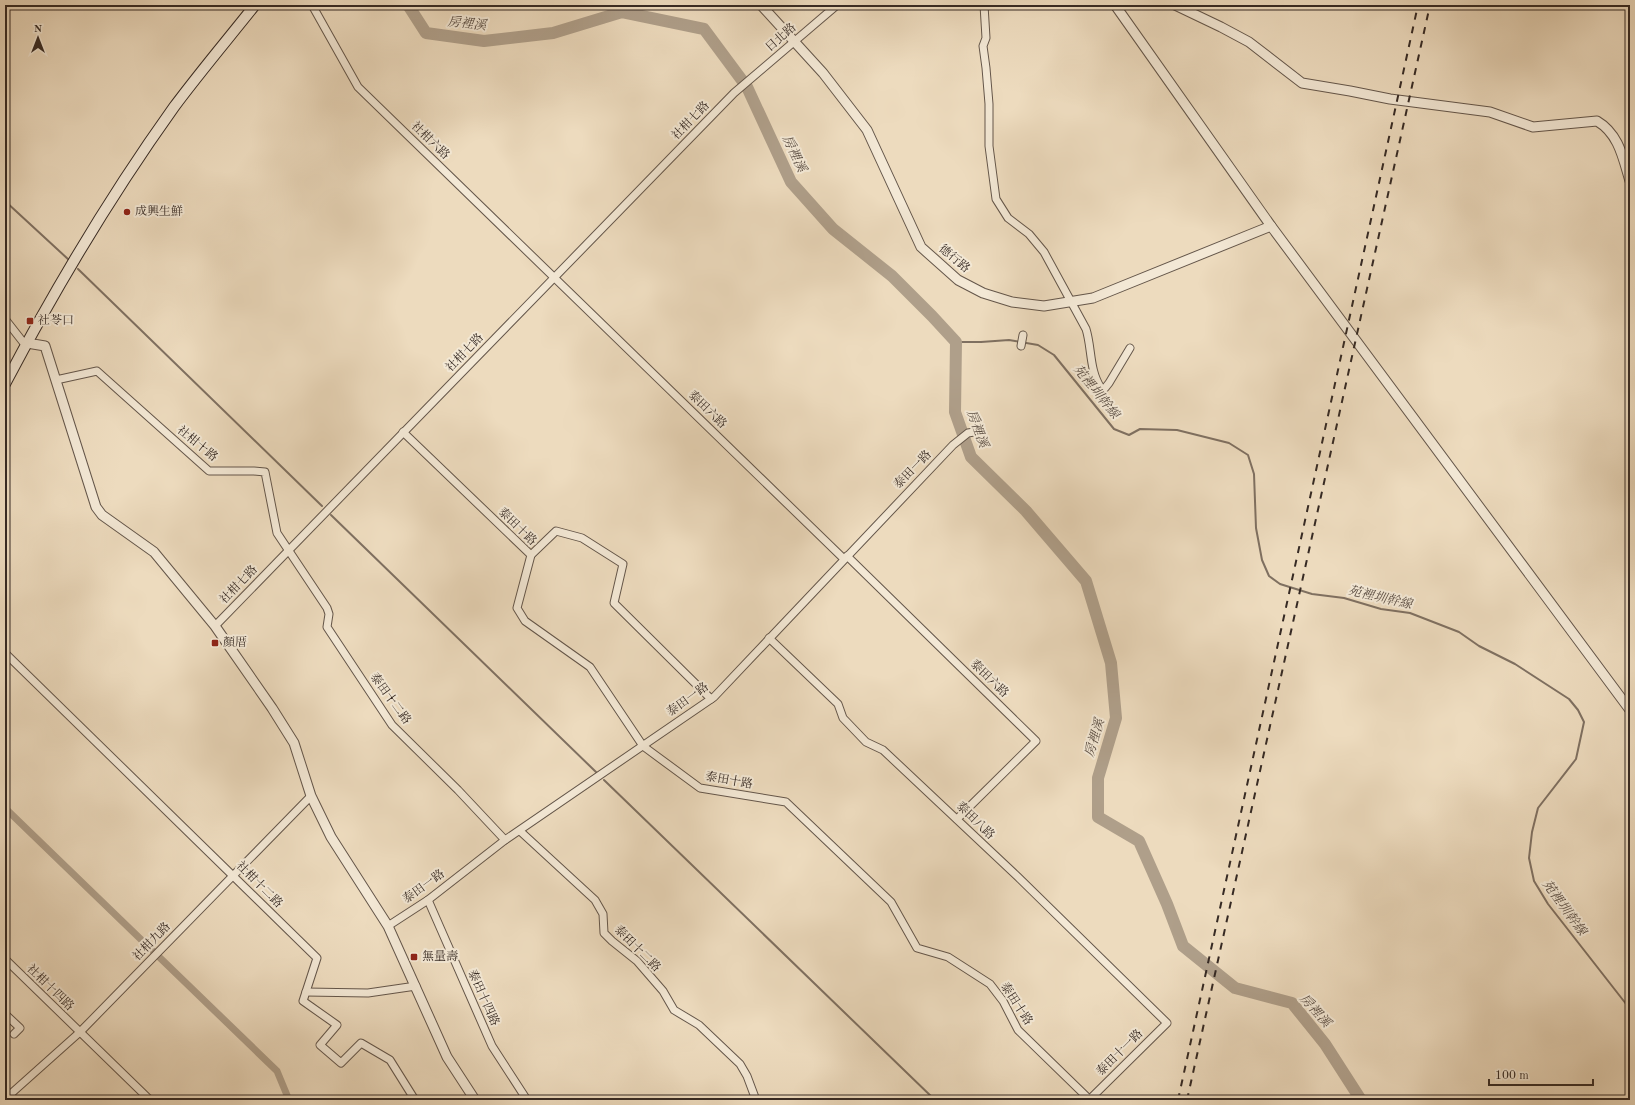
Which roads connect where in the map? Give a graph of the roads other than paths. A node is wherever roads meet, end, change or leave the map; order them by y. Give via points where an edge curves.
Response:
1 (255, 5) edge
2 (312, 5) edge
3 (761, 5) edge
4 (837, 5) edge
5 (984, 5) edge
6 (1116, 5) edge
7 (1175, 5) edge
8 (794, 41) junction
9 (731, 96) joint
10 (1630, 181) edge
11 (1271, 226) junction
12 (555, 277) junction
13 (1071, 302) junction
14 (5, 318) edge
15 (1023, 335) dead end
16 (27, 343) junction
17 (1021, 346) dead end
18 (1130, 348) dead end
19 (56, 380) junction
20 (5, 384) edge
21 (980, 431) dead end
22 (403, 432) junction
23 (289, 550) junction
24 (531, 555) junction
25 (846, 558) junction
26 (215, 626) junction
27 (769, 638) junction
28 (5, 653) edge
29 (710, 699) junction
30 (1630, 710) edge
31 (643, 746) junction
32 (311, 796) junction
33 (957, 818) junction
34 (520, 831) junction
35 (505, 840) junction
36 (234, 875) junction
37 (428, 900) junction
38 (388, 926) junction
39 (5, 959) edge
40 (416, 986) junction
41 (306, 992) junction
42 (5, 1014) edge
43 (1167, 1023) joint
44 (80, 1032) junction
45 (14, 1034) dead end
46 (5, 1099) edge
47 (150, 1100) edge
48 (415, 1100) edge
49 (475, 1100) edge
50 (527, 1100) edge
51 (756, 1100) edge
52 (1090, 1100) edge

1 - 16 main road via 175,106 123,182
2 - 12 street, 社柑六路 via 358,87
3 - 8 street, 德行路
4 - 8 street, 日北路
5 - 13 street via 986,38 983,46 989,104 989,146 996,199 1008,218 1037,242
6 - 11 street
7 - 10 street via 1249,42 1302,83 1390,99 1490,112 1533,127 1597,121 1606,126 1617,141
8 - 9 street, 日北路
8 - 13 street, 德行路 via 823,73 867,130 921,246 958,280 983,293 1012,302 1044,306
9 - 12 street, 社柑七路
11 - 13 street, 德行路 via 1093,298
11 - 30 street
12 - 22 street, 社柑七路
12 - 25 street, 泰田六路
13 - 18 street via 1086,329 1093,370 1101,388 1105,388 1109,383
14 - 16 street via 23,342
15 - 17 street
16 - 19 street via 45,346
16 - 20 main road
19 - 23 street, 社柑十路 via 97,372 209,471 265,472 277,533
19 - 26 street via 96,507 102,515 154,552
21 - 25 street, 泰田一路 via 968,433 957,441
22 - 23 street, 社柑七路
22 - 24 street, 泰田十路
23 - 26 street, 社柑七路
23 - 35 street, 泰田十二路 via 327,608 327,627 392,725
24 - 29 street via 556,530 582,538 623,564 614,603
24 - 31 street, 泰田十路 via 517,608 525,621 590,667
25 - 27 street, 泰田一路
25 - 33 street, 泰田六路 via 1036,741
26 - 32 street via 294,743
27 - 29 street, 泰田一路
27 - 33 street, 泰田八路 via 838,704 842,718 866,742 883,750
28 - 36 street, 社柑十二路
29 - 31 street, 泰田一路
31 - 34 street, 泰田一路
31 - 52 street, 泰田十路 via 700,788 786,802 891,902 917,948 948,957 990,984 1003,1001 1018,1030
32 - 36 street, 社柑九路
32 - 38 street via 331,837
33 - 43 street, 泰田八路
34 - 35 street, 泰田一路
34 - 51 street, 泰田十二路 via 595,900 603,914 604,933 637,961 663,991 674,1010 699,1025 740,1064
35 - 37 street, 泰田一路
36 - 41 street, 社柑十二路 via 317,958
36 - 44 street, 社柑九路
37 - 38 street, 泰田一路
37 - 50 street, 泰田十四路 via 492,1046
38 - 40 street
39 - 44 street, 社柑十四路
40 - 41 street via 368,992
40 - 49 street via 447,1057
41 - 48 street via 303,1001 338,1025 320,1045 341,1063 361,1043 390,1060
42 - 45 street via 20,1028
43 - 52 street, 泰田十一路
44 - 46 street, 社柑九路
44 - 47 street, 社柑十四路

